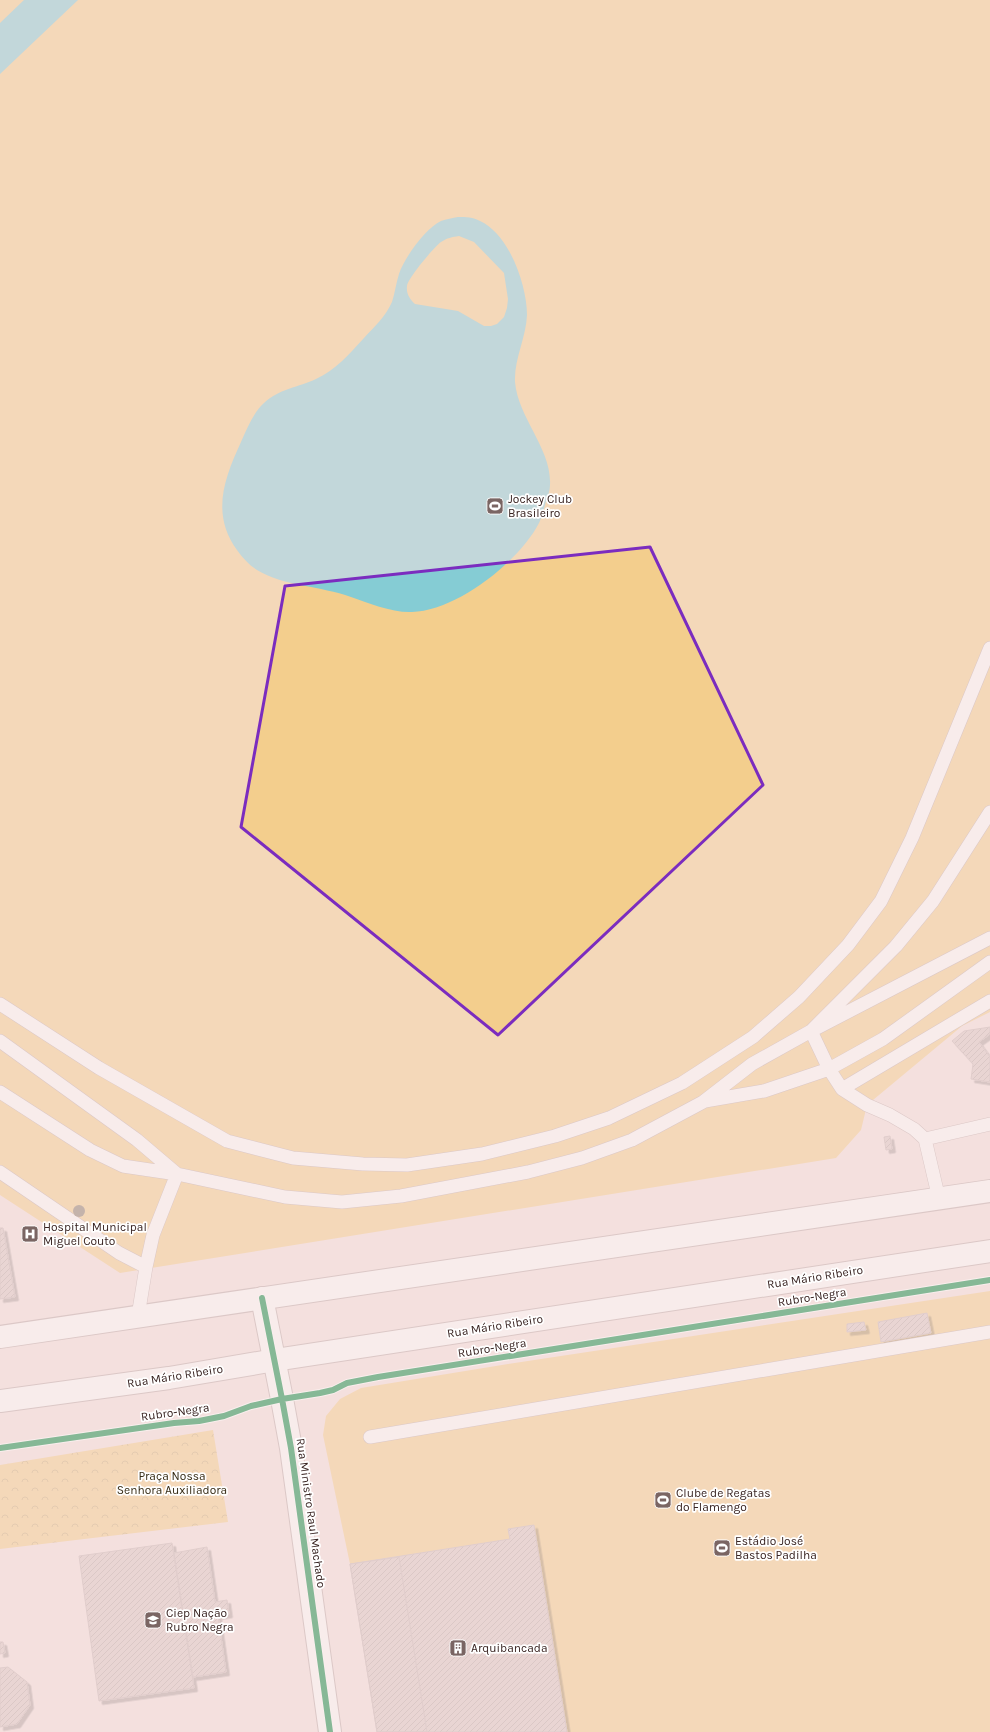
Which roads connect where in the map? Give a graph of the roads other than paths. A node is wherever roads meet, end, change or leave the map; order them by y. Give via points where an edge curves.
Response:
1 (990, 648) edge
2 (990, 812) edge
3 (990, 938) edge
4 (990, 962) edge
5 (990, 1001) edge
6 (0, 1004) edge
7 (811, 1031) junction
8 (0, 1041) edge
9 (829, 1069) junction
10 (842, 1089) junction
11 (0, 1092) edge
12 (703, 1102) junction
13 (990, 1124) edge
14 (925, 1139) junction
15 (0, 1172) edge
16 (177, 1174) junction
17 (990, 1191) edge
18 (940, 1199) junction
19 (990, 1251) edge
20 (146, 1267) junction
21 (262, 1298) junction
22 (138, 1316) junction
23 (990, 1332) edge
24 (0, 1337) edge
25 (275, 1360) junction
26 (0, 1401) edge
27 (370, 1437) dead end
28 (330, 1732) edge

1 - 6 lane via 912,838 881,901 848,945 799,997 753,1037 682,1083 609,1118 556,1136 482,1154 407,1165 293,1158 227,1141 99,1068
2 - 7 lane via 933,901 896,946
3 - 7 lane
4 - 9 lane via 883,1039
5 - 10 lane
7 - 9 lane
7 - 12 lane via 752,1064
8 - 16 lane via 137,1140
9 - 10 lane
9 - 12 lane via 764,1091
10 - 14 lane via 914,1129
11 - 16 lane via 90,1150 123,1166
12 - 16 lane via 632,1140 582,1158 528,1172 401,1196 342,1202 285,1197
13 - 14 lane
14 - 18 lane
15 - 20 lane via 119,1253
16 - 20 lane via 153,1236
17 - 18 main road
18 - 21 main road
19 - 25 main road, Rua Mário Ribeiro
20 - 22 lane
21 - 22 main road
21 - 25 main road, Rua Ministro Raul Machado
22 - 24 main road
23 - 27 lane
25 - 26 main road, Rua Mário Ribeiro via 169,1378
25 - 28 main road, Rua Ministro Raul Machado via 291,1448

